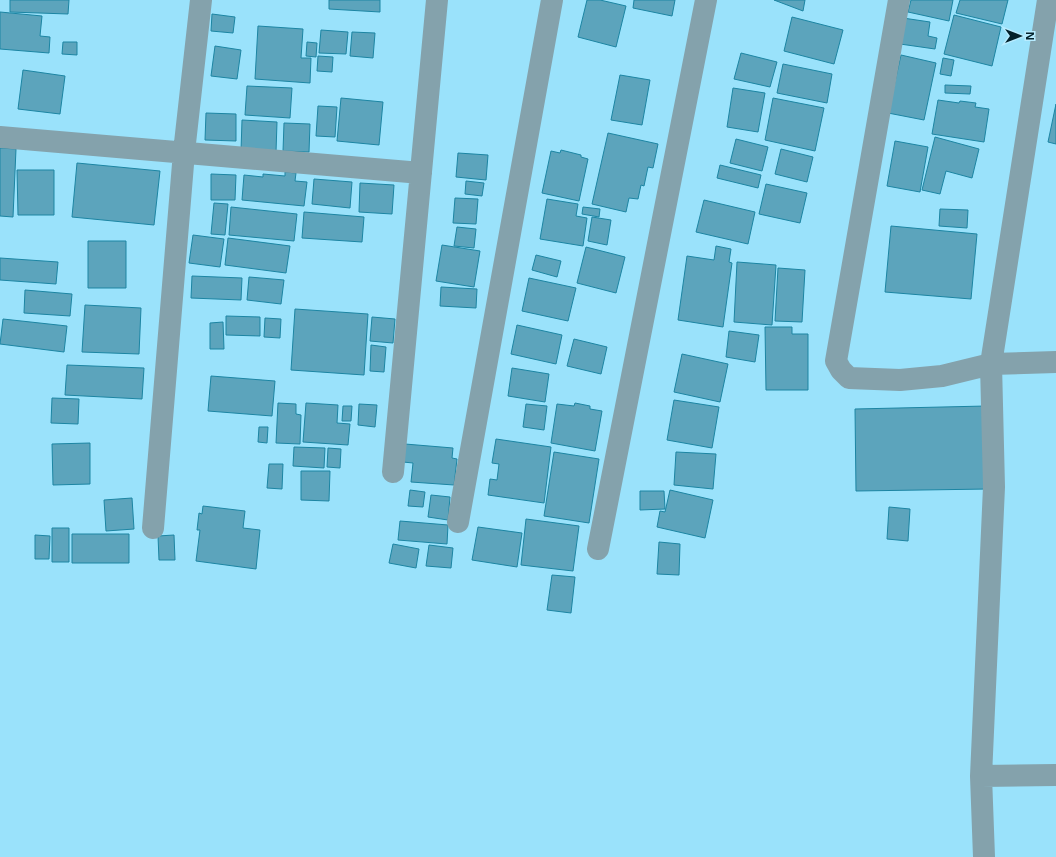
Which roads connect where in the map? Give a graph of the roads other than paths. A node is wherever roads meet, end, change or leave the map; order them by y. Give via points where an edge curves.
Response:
1 (201, 0) edge
2 (437, 0) edge
3 (552, 0) edge
4 (706, 0) edge
5 (899, 0) edge
6 (1048, 0) edge
7 (0, 137) edge
8 (184, 152) junction
9 (421, 173) junction
10 (1056, 362) edge
11 (991, 364) junction
12 (393, 472) dead end
13 (458, 522) dead end
14 (153, 528) dead end
15 (598, 548) dead end
16 (1056, 775) edge
17 (981, 776) junction
18 (984, 857) edge

1 - 8 street
2 - 9 street
3 - 13 street
4 - 15 street
5 - 11 street via 836,361 849,378 900,380 942,376
6 - 11 street
7 - 8 street
8 - 9 street
8 - 14 street
9 - 12 street
10 - 11 street
11 - 17 street via 994,487
16 - 17 street
17 - 18 street

